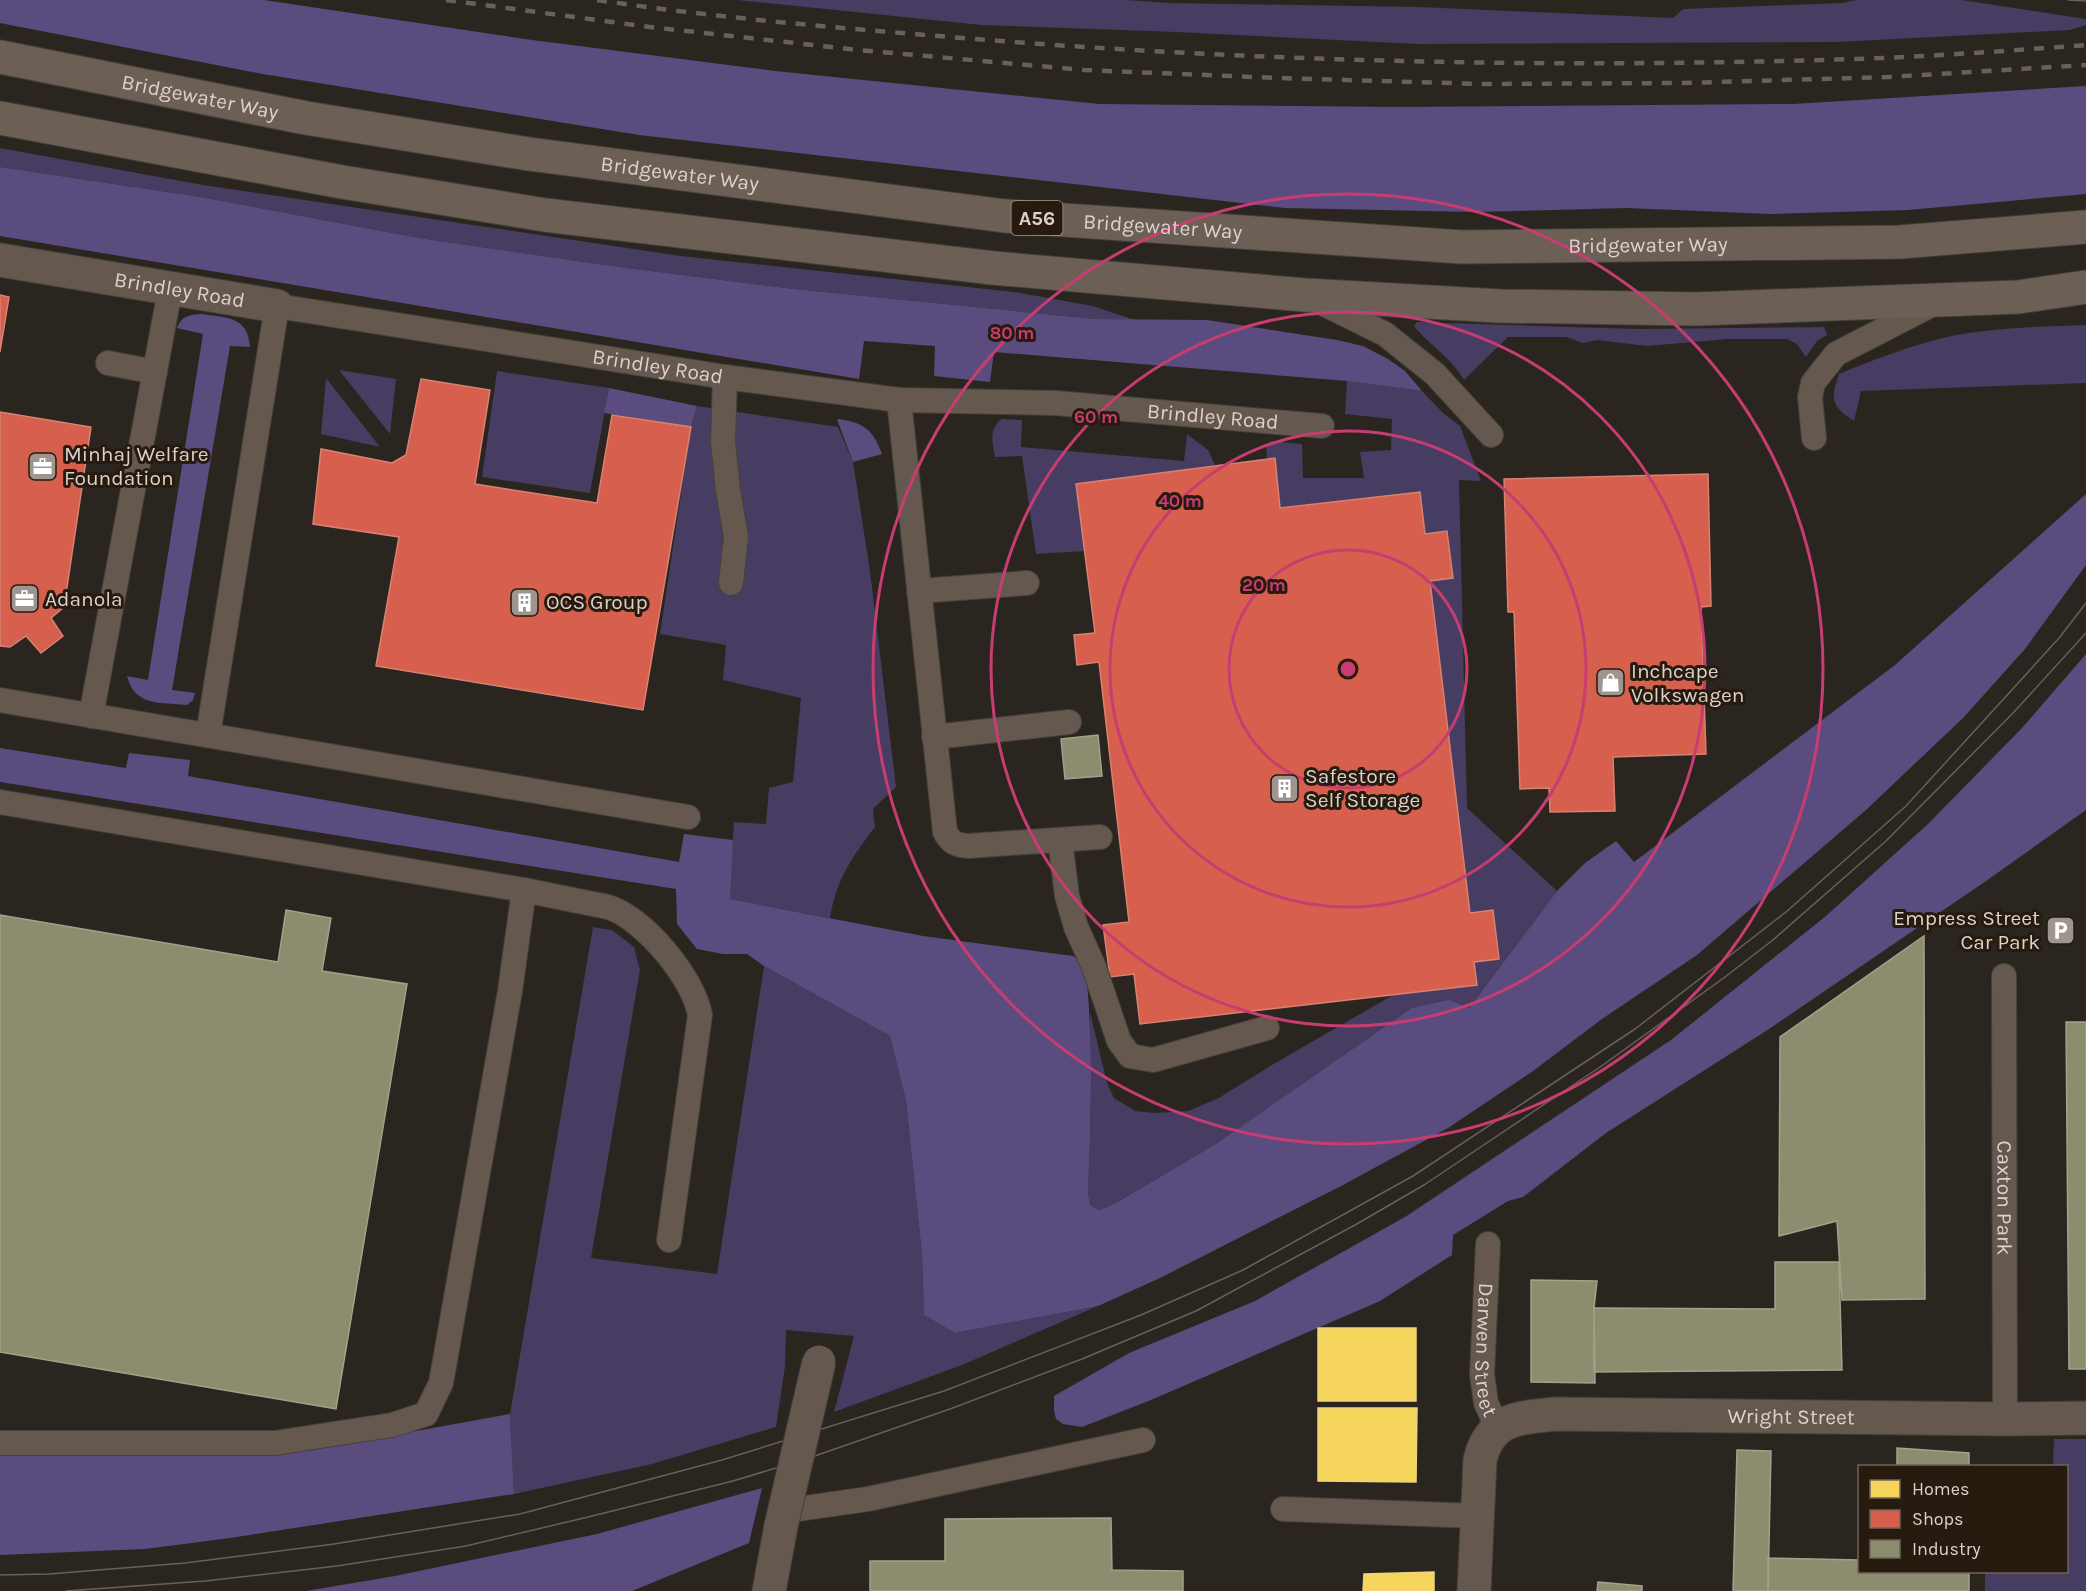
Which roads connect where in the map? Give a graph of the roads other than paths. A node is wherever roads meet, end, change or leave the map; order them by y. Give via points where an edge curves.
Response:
1 (0, 57) edge
2 (0, 118) edge
3 (2086, 227) edge
4 (0, 260) edge
5 (2086, 287) edge
6 (170, 290) junction
7 (1305, 295) junction
8 (1940, 300) junction
9 (277, 306) junction
10 (108, 363) dead end
11 (155, 372) junction
12 (725, 377) junction
13 (899, 400) junction
14 (1323, 426) dead end
15 (1491, 435) dead end
16 (1814, 438) dead end
17 (731, 583) dead end
18 (1027, 583) dead end
19 (919, 591) junction
20 (0, 700) edge
21 (91, 716) junction
22 (1069, 722) dead end
23 (208, 735) junction
24 (934, 737) junction
25 (0, 802) edge
26 (688, 817) dead end
27 (1100, 837) dead end
28 (1060, 840) junction
29 (524, 890) junction
30 (2004, 976) dead end
31 (1267, 1028) dead end
32 (669, 1240) dead end
33 (1488, 1244) dead end
34 (819, 1362) dead end
35 (2086, 1418) edge
36 (2005, 1419) junction
37 (1498, 1429) junction
38 (1143, 1440) dead end
39 (0, 1443) edge
40 (1283, 1509) dead end
41 (1478, 1516) junction
42 (782, 1518) junction
43 (769, 1591) edge
44 (1474, 1591) edge

1 - 3 highway, Bridgewater Way / A56 via 306,118 529,154 1005,216 1462,247 1900,242
2 - 7 highway via 545,215 993,268
4 - 6 street, Brindley Road
5 - 8 highway via 2018,297
6 - 9 street, Brindley Road
6 - 11 lane
7 - 8 highway via 1500,306 1696,309
7 - 15 lane via 1385,334 1435,374
8 - 16 lane via 1836,354 1812,383
9 - 12 lane, Brindley Road
9 - 23 lane
10 - 11 lane
11 - 21 lane
12 - 13 lane, Brindley Road
12 - 17 lane via 723,442 736,537
13 - 14 lane, Brindley Road via 1056,403
13 - 19 lane
18 - 19 lane
19 - 24 lane
20 - 21 lane
21 - 23 lane
22 - 24 lane
23 - 26 lane
24 - 28 lane via 949,840 958,846
25 - 29 lane
27 - 28 lane
28 - 31 lane via 1067,896 1076,927 1119,1041 1130,1056 1153,1060
29 - 32 lane via 611,908 663,949 687,980 695,998 700,1015
29 - 39 lane via 441,1383 426,1414 392,1425 275,1443
30 - 36 lane, Caxton Park
33 - 37 lane, Darwen Street via 1482,1374 1486,1402
34 - 42 street, bridge
35 - 36 street, Wright Street
36 - 37 street, Wright Street via 1555,1414 1518,1418
37 - 41 street, Darwen Street via 1484,1443 1480,1460
38 - 42 lane
40 - 41 lane
41 - 44 street, Darwen Street
42 - 43 street

